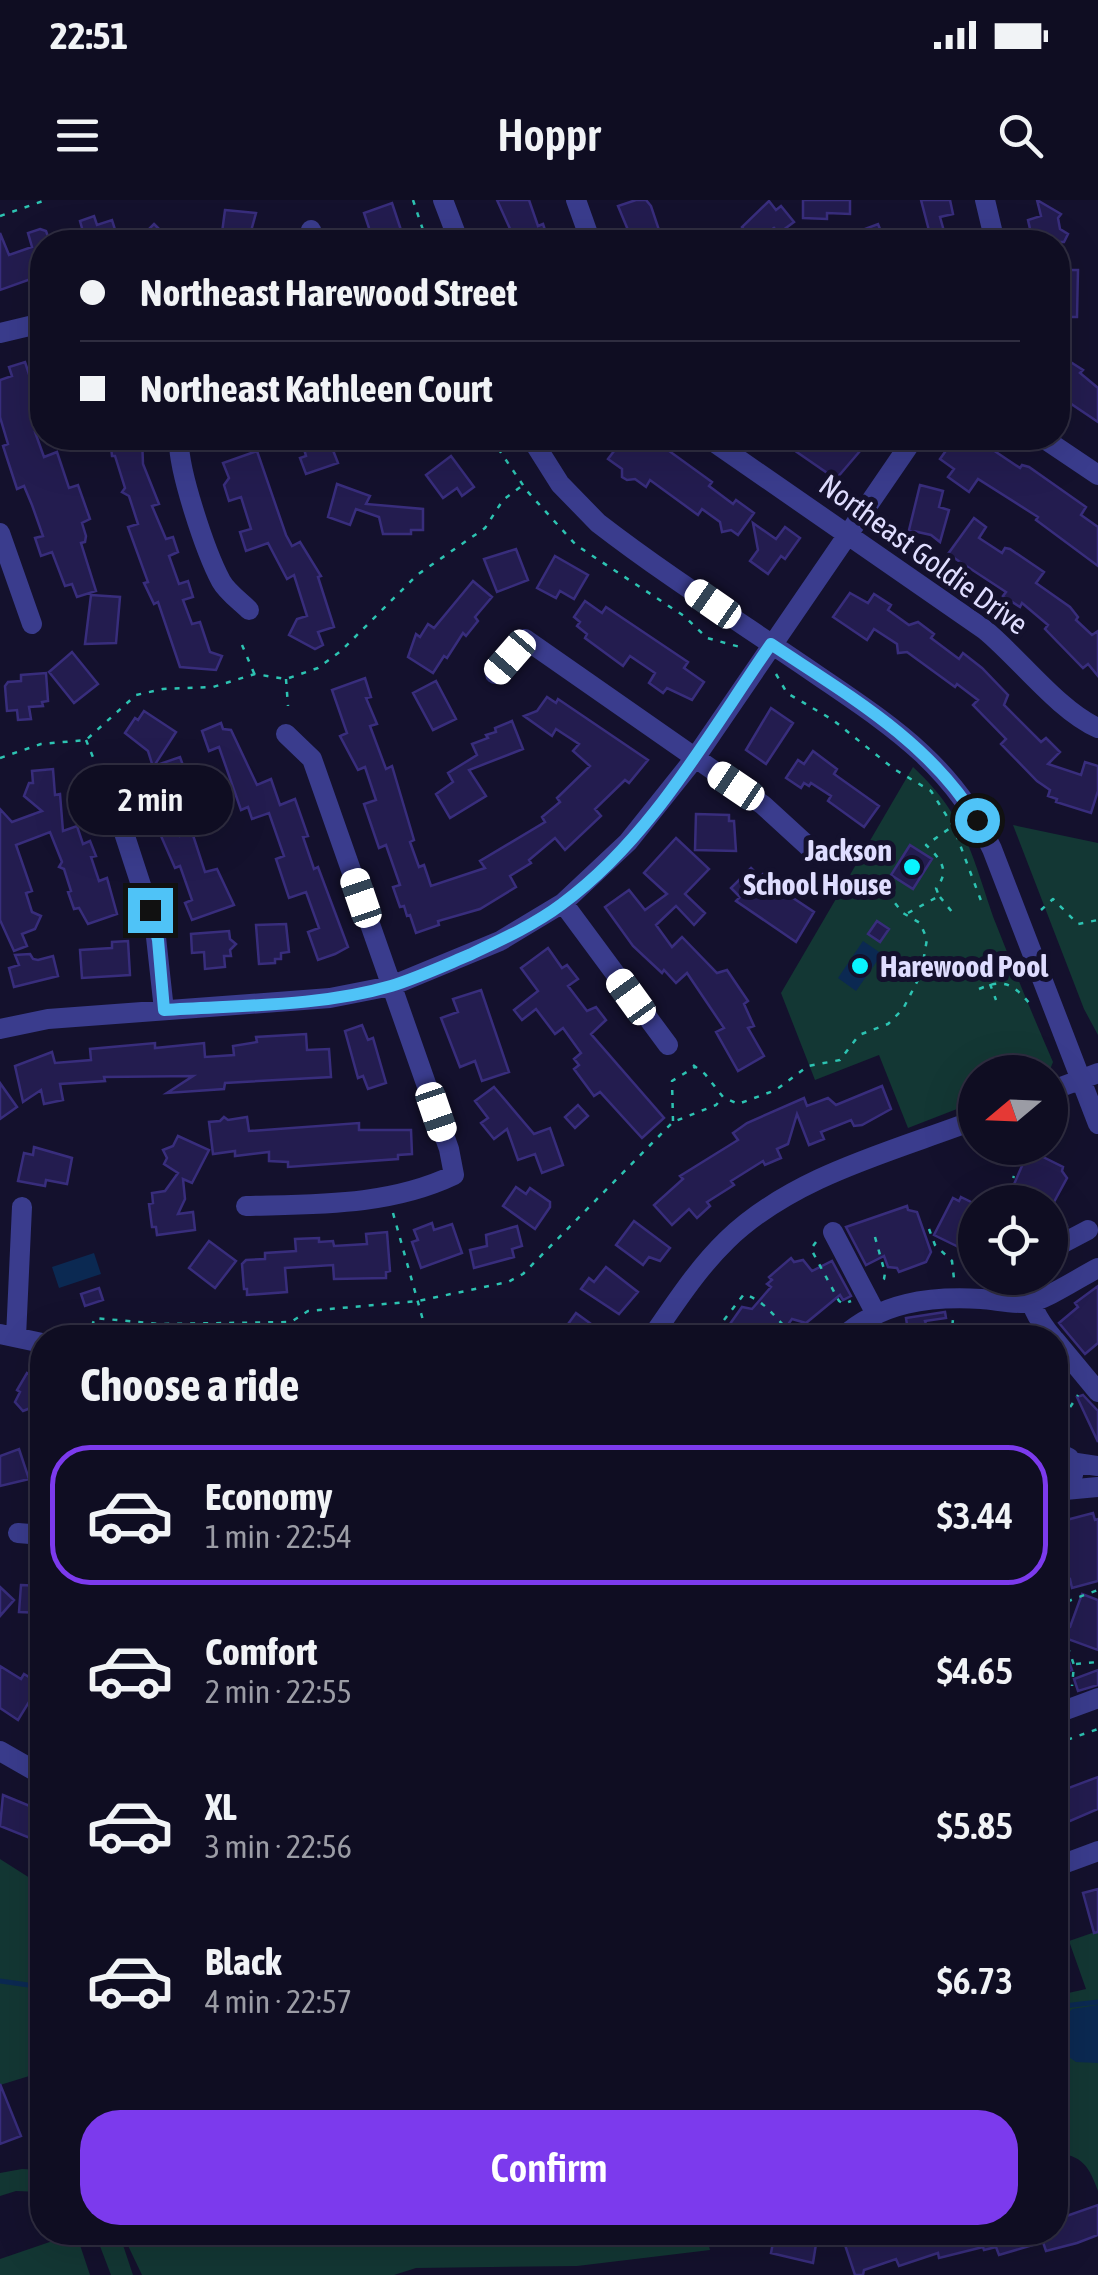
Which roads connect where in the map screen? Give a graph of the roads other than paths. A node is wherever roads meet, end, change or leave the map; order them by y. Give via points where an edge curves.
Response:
1 (443, 200) edge
2 (576, 200) edge
3 (985, 200) edge
4 (454, 230) edge
5 (587, 230) edge
6 (993, 230) edge
7 (30, 326) edge
8 (0, 334) edge
9 (179, 450) edge
10 (539, 450) edge
11 (725, 450) edge
12 (906, 450) edge
13 (1061, 450) edge
14 (1098, 475) edge
15 (0, 534) edge
16 (846, 534) junction
17 (249, 610) dead end
18 (32, 624) dead end
19 (771, 644) junction
20 (495, 674) dead end
21 (1098, 728) edge
22 (286, 734) dead end
23 (695, 758) junction
24 (110, 790) dead end
25 (810, 848) dead end
26 (563, 903) junction
27 (392, 986) junction
28 (164, 1010) junction
29 (0, 1029) edge
30 (668, 1045) dead end
31 (1090, 1076) edge
32 (1098, 1124) edge
33 (958, 1126) edge
34 (246, 1206) dead end
35 (22, 1207) dead end
36 (1088, 1230) dead end
37 (828, 1234) road end
38 (1068, 1241) edge
39 (1098, 1268) edge
40 (1027, 1295) edge
41 (1027, 1308) junction
42 (879, 1318) junction
43 (661, 1325) edge
44 (866, 1325) edge
45 (1042, 1325) edge
46 (8, 1336) edge
47 (1068, 1362) edge
48 (1087, 1394) edge
49 (1068, 1457) edge
50 (1098, 1466) edge
51 (1098, 1486) edge
52 (1068, 1491) edge
53 (18, 1533) dead end
54 (30, 1534) edge
55 (1098, 1698) edge
56 (1068, 1709) edge
57 (0, 1751) edge
58 (30, 1767) edge
59 (1098, 1851) edge
60 (1068, 1861) edge

1 - 4 street
2 - 5 street
3 - 6 street
7 - 8 street
9 - 17 street via 222,584
10 - 19 street via 560,484 598,522
11 - 16 street, Northeast Goldie Drive
12 - 16 street
13 - 14 street
15 - 18 street
16 - 19 street
16 - 21 street, Northeast Goldie Drive via 985,630 1074,715
19 - 23 street
19 - 31 street via 909,739 958,791 996,859
20 - 23 street via 524,639
22 - 27 street via 312,759
23 - 25 street via 764,805
23 - 26 street via 628,842
24 - 28 street via 153,919
26 - 27 street via 500,940
26 - 30 street
27 - 28 street via 330,998
27 - 34 street via 454,1175 386,1199
28 - 29 street
31 - 32 street
33 - 43 street via 788,1196 728,1239
35 - 46 street
36 - 38 street
37 - 42 street
39 - 41 street
40 - 41 street
41 - 42 street via 924,1299
41 - 45 street
42 - 44 street
47 - 48 street
49 - 50 street
51 - 52 street
53 - 54 street
55 - 56 street
57 - 58 street
59 - 60 street

